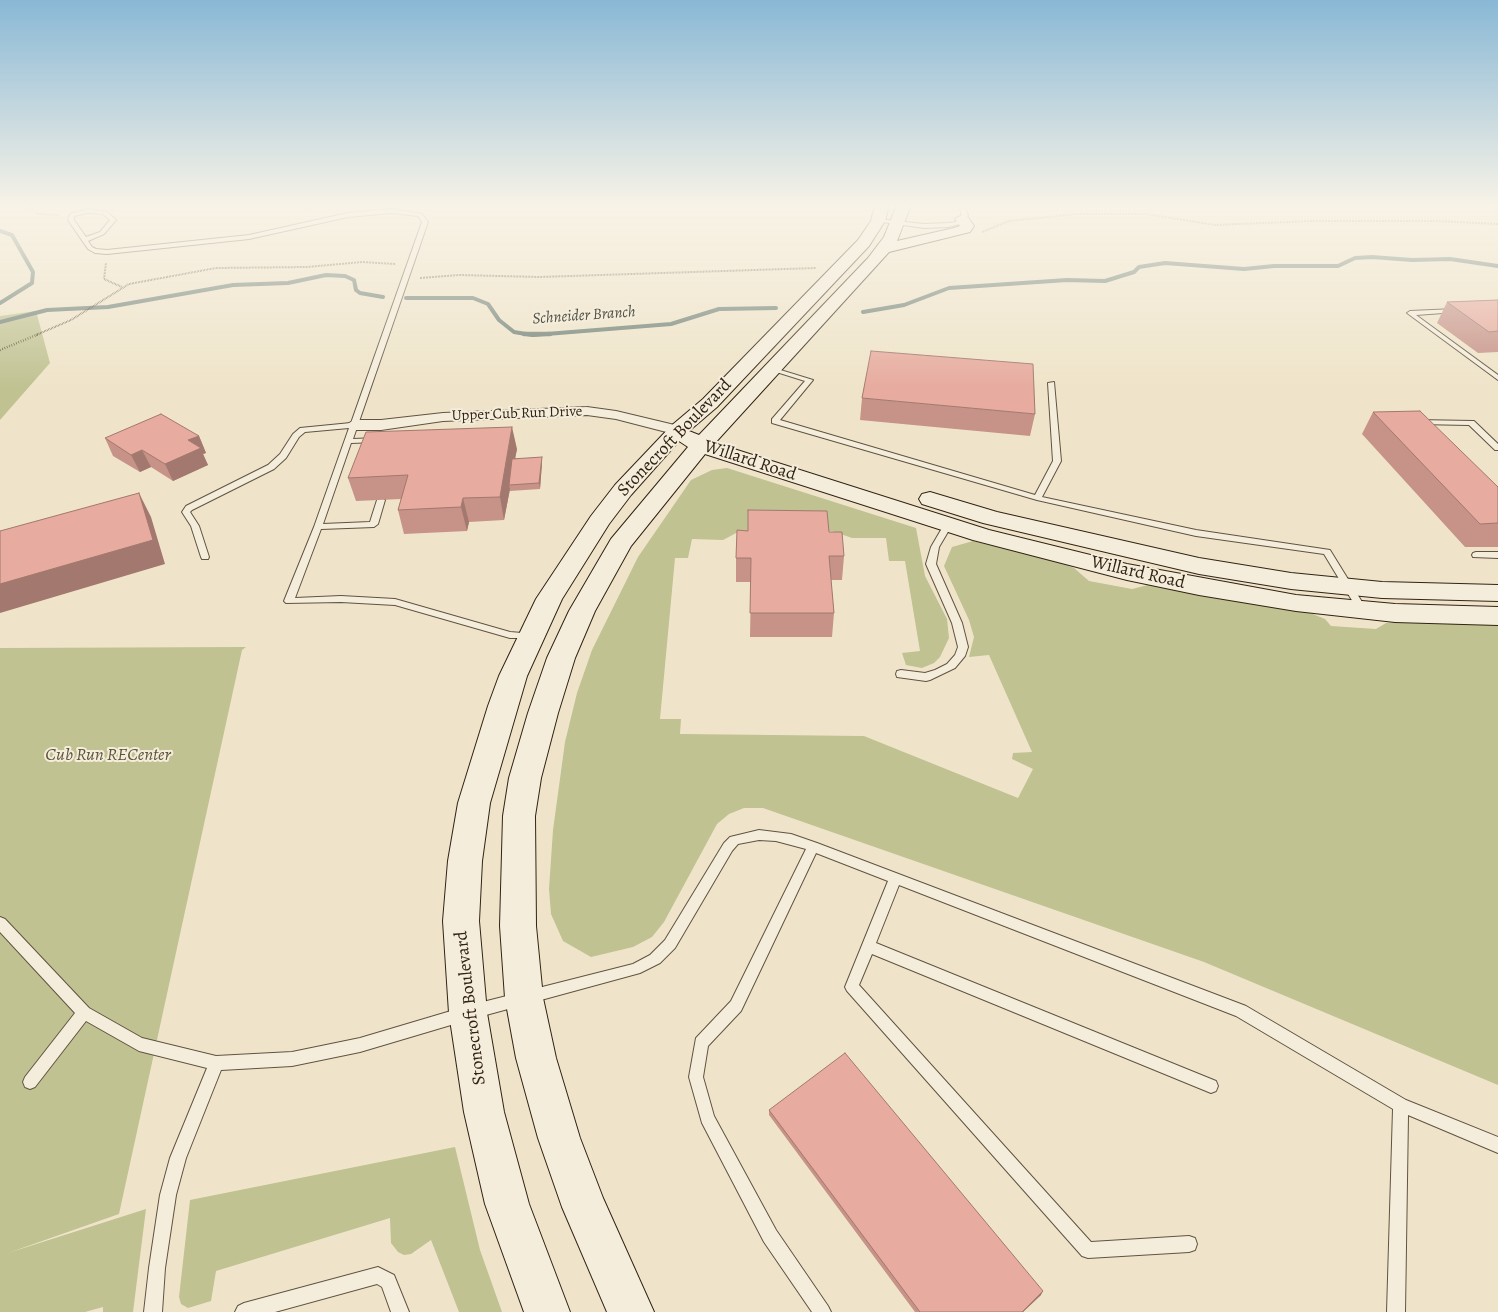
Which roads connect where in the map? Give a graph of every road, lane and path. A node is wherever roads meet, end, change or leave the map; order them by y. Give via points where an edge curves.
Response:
1 (105, 266) edge
2 (323, 266) edge
3 (409, 266) edge
4 (841, 266) edge
5 (868, 266) edge
6 (820, 268) dead end
7 (402, 281) junction
8 (123, 288) junction
9 (1459, 311) edge
10 (0, 350) edge
11 (772, 369) junction
12 (1498, 378) edge
13 (1052, 383) dead end
14 (1409, 421) edge
15 (354, 425) junction
16 (698, 436) junction
17 (385, 439) edge
18 (348, 441) junction
19 (1498, 448) edge
20 (1038, 498) junction
21 (381, 500) dead end
22 (948, 525) junction
23 (318, 527) junction
24 (1476, 555) dead end
25 (1498, 555) edge
26 (205, 557) dead end
27 (1349, 587) junction
28 (1498, 593) edge
29 (1362, 610) junction
30 (1498, 616) edge
31 (530, 636) junction
32 (901, 674) dead end
33 (813, 847) junction
34 (895, 879) junction
35 (0, 923) edge
36 (868, 946) junction
37 (524, 998) junction
38 (84, 1013) junction
39 (468, 1013) junction
40 (216, 1063) junction
41 (30, 1082) dead end
42 (1211, 1086) dead end
43 (1401, 1104) junction
44 (1498, 1145) edge
45 (1189, 1244) dead end
46 (153, 1312) edge
47 (244, 1312) edge
48 (400, 1312) edge
49 (547, 1312) edge
50 (631, 1312) edge
51 (822, 1312) edge
52 (1396, 1312) edge

1 - 8 path via 104,279
2 - 8 path via 216,268 137,282
3 - 7 lane
4 - 16 main road, Stonecroft Boulevard via 710,403
5 - 11 main road, Stonecroft Boulevard
6 - 7 path via 538,277 442,275
7 - 15 lane
8 - 10 path via 48,331
9 - 12 lane via 1410,313
11 - 16 main road, Stonecroft Boulevard
11 - 20 lane via 809,380 775,421
13 - 20 lane via 1057,461
14 - 19 lane via 1471,423
15 - 16 street, Upper Cub Run Drive via 443,417 587,411
15 - 18 lane
15 - 26 lane via 303,430 271,467 189,508 186,512 195,526
16 - 22 main road, Willard Road
16 - 27 main road, Willard Road via 991,518 1132,552 1291,581
16 - 31 main road, Stonecroft Boulevard via 623,490 549,599
16 - 37 main road, Stonecroft Boulevard via 600,576 565,650 542,713 519,816 518,926
17 - 18 lane
18 - 23 lane
20 - 27 lane via 1196,533 1327,552
21 - 23 lane via 374,524
22 - 29 main road, Willard Road via 1127,572 1199,587
22 - 32 lane via 935,547 931,564 957,623 963,647 951,666 939,672 926,676
23 - 31 lane via 289,601 395,602 510,635
24 - 25 lane
27 - 28 main road, Willard Road
27 - 29 lane
29 - 30 main road, Willard Road
31 - 39 main road, Stonecroft Boulevard via 502,706 474,802 465,861 461,921
33 - 34 lane
33 - 37 lane via 776,836 759,835 734,840 670,944 655,960
33 - 51 lane via 736,1006 701,1043 696,1077 707,1118 770,1236
34 - 36 lane
34 - 43 lane via 1241,1011
35 - 38 lane
36 - 42 lane
36 - 45 lane via 852,987 1088,1250
37 - 39 lane
37 - 50 main road, Stonecroft Boulevard via 536,1058 559,1138 584,1207
38 - 40 lane via 139,1044
38 - 41 lane
39 - 40 lane via 360,1045 292,1059
39 - 49 main road, Stonecroft Boulevard via 484,1112 507,1204
40 - 46 lane via 178,1158 168,1195
43 - 44 lane
43 - 52 lane
47 - 48 lane via 378,1275 388,1281

